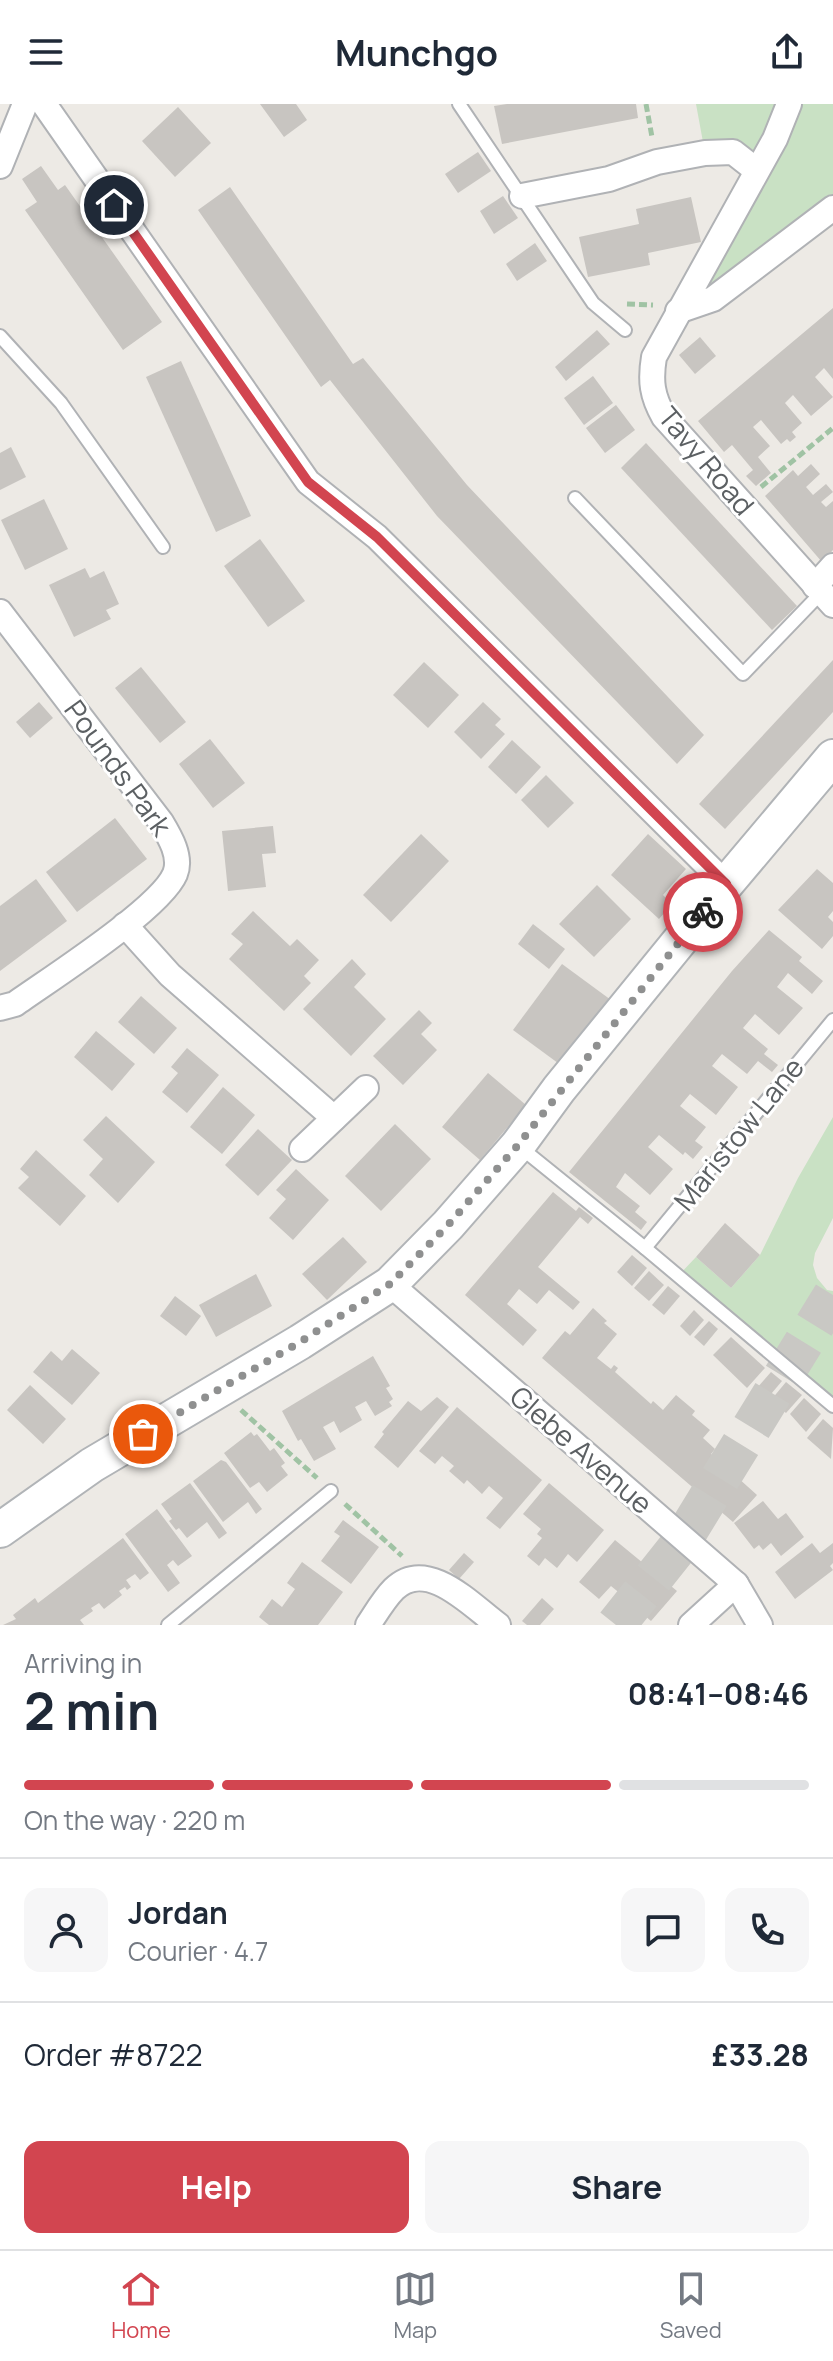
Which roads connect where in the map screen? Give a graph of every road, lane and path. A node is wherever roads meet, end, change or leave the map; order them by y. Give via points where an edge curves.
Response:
1 (25, 104) edge
2 (44, 104) edge
3 (459, 104) edge
4 (789, 104) edge
5 (0, 166) edge
6 (756, 170) junction
7 (522, 196) junction
8 (833, 208) edge
9 (593, 303) junction
10 (677, 313) junction
11 (625, 330) dead end
12 (0, 336) edge
13 (833, 428) edge
14 (575, 498) dead end
15 (741, 503) junction
16 (163, 547) dead end
17 (833, 566) edge
18 (823, 595) edge
19 (0, 612) edge
20 (833, 757) edge
21 (726, 884) junction
22 (125, 925) junction
23 (0, 1008) edge
24 (833, 1020) edge
25 (366, 1088) dead end
26 (334, 1118) junction
27 (518, 1145) junction
28 (302, 1149) dead end
29 (645, 1248) junction
30 (390, 1284) junction
31 (833, 1406) edge
32 (268, 1434) dead end
33 (331, 1491) junction
34 (0, 1530) edge
35 (399, 1551) dead end
36 (736, 1584) junction
37 (168, 1625) edge
38 (368, 1625) edge
39 (498, 1625) edge
40 (691, 1625) edge
41 (760, 1625) edge

1 - 5 street
2 - 21 street via 308,482 377,537
3 - 7 lane
4 - 6 street, Tavy Road
6 - 7 street via 733,152 705,153
6 - 10 street, Tavy Road
7 - 9 lane
8 - 10 street via 713,299
9 - 10 path via 651,304
9 - 11 lane
10 - 15 street, Tavy Road via 654,357 650,379 655,400
12 - 16 lane via 61,403
13 - 15 path
14 - 18 lane via 743,674
15 - 18 street, Tavy Road
17 - 18 street
19 - 22 street, Pounds Park via 175,845 176,872 161,894
20 - 21 main road
21 - 27 main road
22 - 23 street, Pounds Park via 15,1004
22 - 26 street via 170,975
24 - 29 lane, Maristow Lane
25 - 26 street
26 - 28 street
27 - 29 lane
27 - 30 main road
29 - 31 lane
30 - 34 main road via 92,1465
30 - 36 street, Glebe Avenue
32 - 33 path
33 - 35 path
33 - 37 lane
36 - 40 street
36 - 41 street, Glebe Avenue
38 - 39 street via 392,1590 415,1578 430,1578

